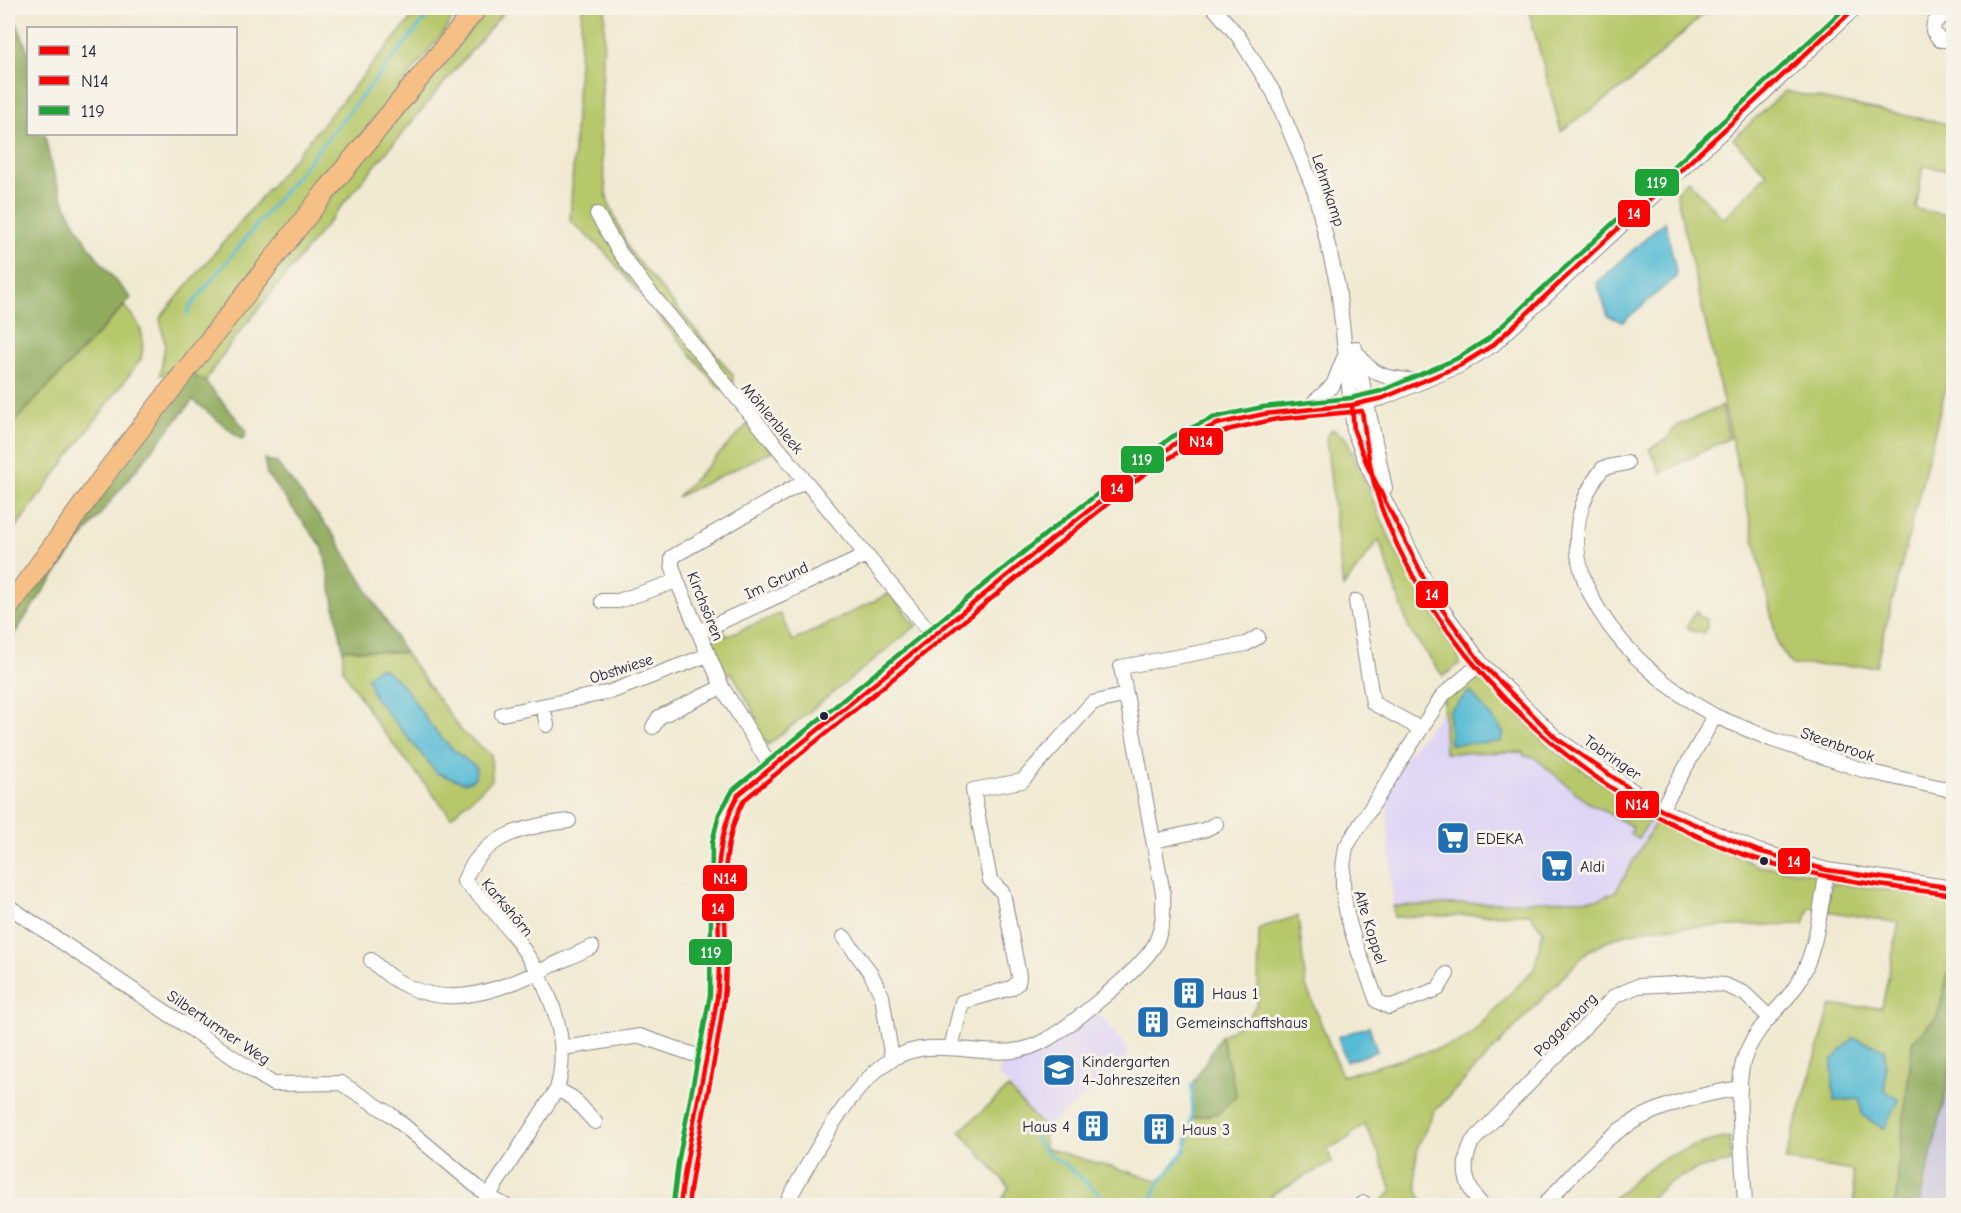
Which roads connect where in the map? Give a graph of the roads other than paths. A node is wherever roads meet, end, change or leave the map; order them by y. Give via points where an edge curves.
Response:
1 (468, 8) edge
2 (477, 8) edge
3 (1214, 8) edge
4 (1855, 8) edge
5 (1952, 8) edge
6 (460, 26) junction
7 (1953, 36) edge
8 (597, 214) dead end
9 (1350, 345) junction
10 (1427, 381) junction
11 (1368, 402) junction
12 (1352, 405) junction
13 (1304, 411) junction
14 (1627, 463) dead end
15 (804, 481) junction
16 (1391, 513) junction
17 (866, 556) junction
18 (677, 581) junction
19 (602, 601) dead end
20 (1356, 601) dead end
21 (8, 608) edge
22 (699, 632) junction
23 (933, 636) junction
24 (1258, 637) dead end
25 (708, 655) junction
26 (1480, 663) junction
27 (722, 687) junction
28 (1126, 695) junction
29 (543, 706) junction
30 (502, 714) dead end
31 (1715, 716) junction
32 (547, 725) dead end
33 (653, 727) dead end
34 (1419, 728) junction
35 (771, 767) junction
36 (1953, 786) edge
37 (1661, 810) junction
38 (569, 821) dead end
39 (1216, 824) dead end
40 (1154, 841) junction
41 (1827, 870) junction
42 (1953, 888) edge
43 (8, 906) edge
44 (844, 937) dead end
45 (592, 947) dead end
46 (371, 960) dead end
47 (536, 972) junction
48 (1447, 974) dead end
49 (1768, 1016) junction
50 (563, 1048) junction
51 (951, 1048) junction
52 (692, 1054) dead end
53 (892, 1060) junction
54 (1740, 1088) junction
55 (557, 1089) junction
56 (595, 1122) dead end
57 (485, 1201) edge
58 (506, 1206) edge
59 (680, 1206) edge
60 (785, 1206) edge
61 (1483, 1206) edge
62 (1543, 1206) edge
63 (1745, 1206) edge

1 - 6 highway
2 - 6 highway
3 - 9 street, Lehmkamp via 1238,36 1274,93 1302,158 1324,224
4 - 10 street via 1493,345
5 - 7 street via 1934,23 1933,31 1941,40
6 - 21 highway via 112,465
8 - 15 street, Möhlenbleek via 628,264
9 - 10 street via 1380,375
9 - 11 street
9 - 12 street
9 - 13 street via 1337,380
10 - 11 street
11 - 12 street
11 - 16 street, Tobringer
12 - 13 street
12 - 16 street, Tobringer via 1354,431
13 - 23 street via 1217,424 1177,442 1138,469
14 - 31 street, Steenbrook via 1603,468 1581,503 1576,542 1581,574 1598,610 1636,657 1666,684
15 - 17 street, Möhlenbleek
15 - 18 street, Kirchsören via 672,557
16 - 26 street, Tobringer via 1434,598
17 - 22 street, Im Grund
17 - 23 street, Möhlenbleek
18 - 19 street via 618,601
18 - 22 street, Kirchsören
20 - 34 street via 1373,703
22 - 25 street, Kirchsören
23 - 35 street
24 - 28 street via 1246,644 1121,667
25 - 27 street, Kirchsören
25 - 29 street, Obstwiese via 610,692
26 - 34 street, Alte Koppel via 1443,695
26 - 37 street, Tobringer via 1556,738
27 - 33 street via 659,717
27 - 35 street, Kirchsören
28 - 40 street
28 - 51 street via 1092,703 1022,781 973,790 990,880 1003,892 1019,976 1018,983 1011,988 962,1002
29 - 30 street, Obstwiese
29 - 32 street
31 - 36 street, Steenbrook via 1866,771 1947,789
31 - 37 street
34 - 48 street, Alte Koppel via 1346,847 1342,900 1377,1001 1389,1007 1438,989
35 - 59 street via 738,795 726,817 719,844 717,996
37 - 41 street, Tobringer via 1758,851
38 - 47 street, Karkshörn via 528,826 497,841 470,866 464,881 508,928
39 - 40 street
40 - 51 street via 1164,910 1154,946 1139,965 1061,1031 1042,1042 1014,1051
41 - 42 street, Tobringer
41 - 49 street via 1809,959 1794,988
43 - 57 street, Silberturmer Weg via 273,1084 340,1083 390,1114
44 - 53 street via 882,996
45 - 47 street
46 - 47 street via 383,973 418,993 459,998 484,994
47 - 50 street, Karkshörn via 559,1026
49 - 54 street via 1743,1061
49 - 61 street, Poggenbarg via 1744,993 1724,985 1638,986 1615,996 1472,1142 1464,1159 1464,1172 1471,1193
50 - 52 street via 640,1036
50 - 55 street, Karkshörn via 564,1067
51 - 53 street via 927,1047
53 - 60 street via 871,1076 826,1135
54 - 62 street via 1669,1104 1630,1124 1608,1140
54 - 63 street
55 - 56 street via 573,1098
55 - 57 street, Karkshörn
57 - 58 street, Silberturmer Weg

